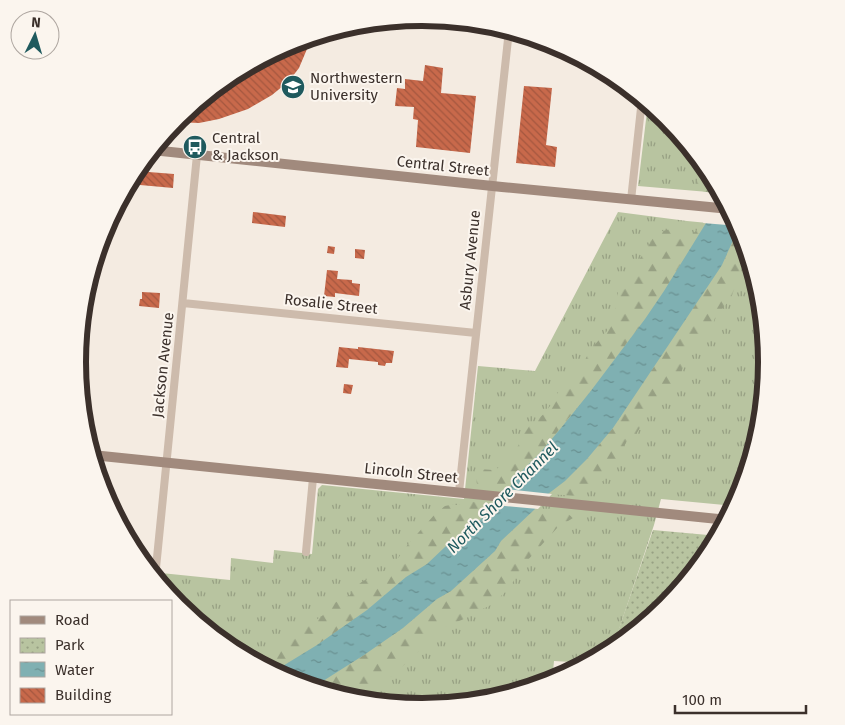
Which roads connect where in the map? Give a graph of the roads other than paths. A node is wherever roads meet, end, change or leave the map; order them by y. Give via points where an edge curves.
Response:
1 (508, 38) edge
2 (641, 108) edge
3 (162, 151) edge
4 (197, 155) junction
5 (492, 186) junction
6 (631, 200) junction
7 (721, 208) edge
8 (183, 303) junction
9 (476, 333) junction
10 (100, 456) edge
11 (166, 463) junction
12 (313, 478) junction
13 (459, 492) junction
14 (720, 519) edge
15 (306, 552) dead end
16 (156, 567) edge

1 - 5 street, Asbury Avenue
2 - 6 street
3 - 4 street, Central Street
4 - 5 street, Central Street
4 - 8 street, Jackson Avenue
5 - 6 street, Central Street
5 - 9 street, Asbury Avenue
6 - 7 street, Central Street
8 - 9 street, Rosalie Street
8 - 11 street, Jackson Avenue
9 - 13 street, Asbury Avenue
10 - 11 street, Lincoln Street
11 - 12 street, Lincoln Street
11 - 16 street, Jackson Avenue
12 - 13 street, Lincoln Street
12 - 15 street
13 - 14 street, Lincoln Street

